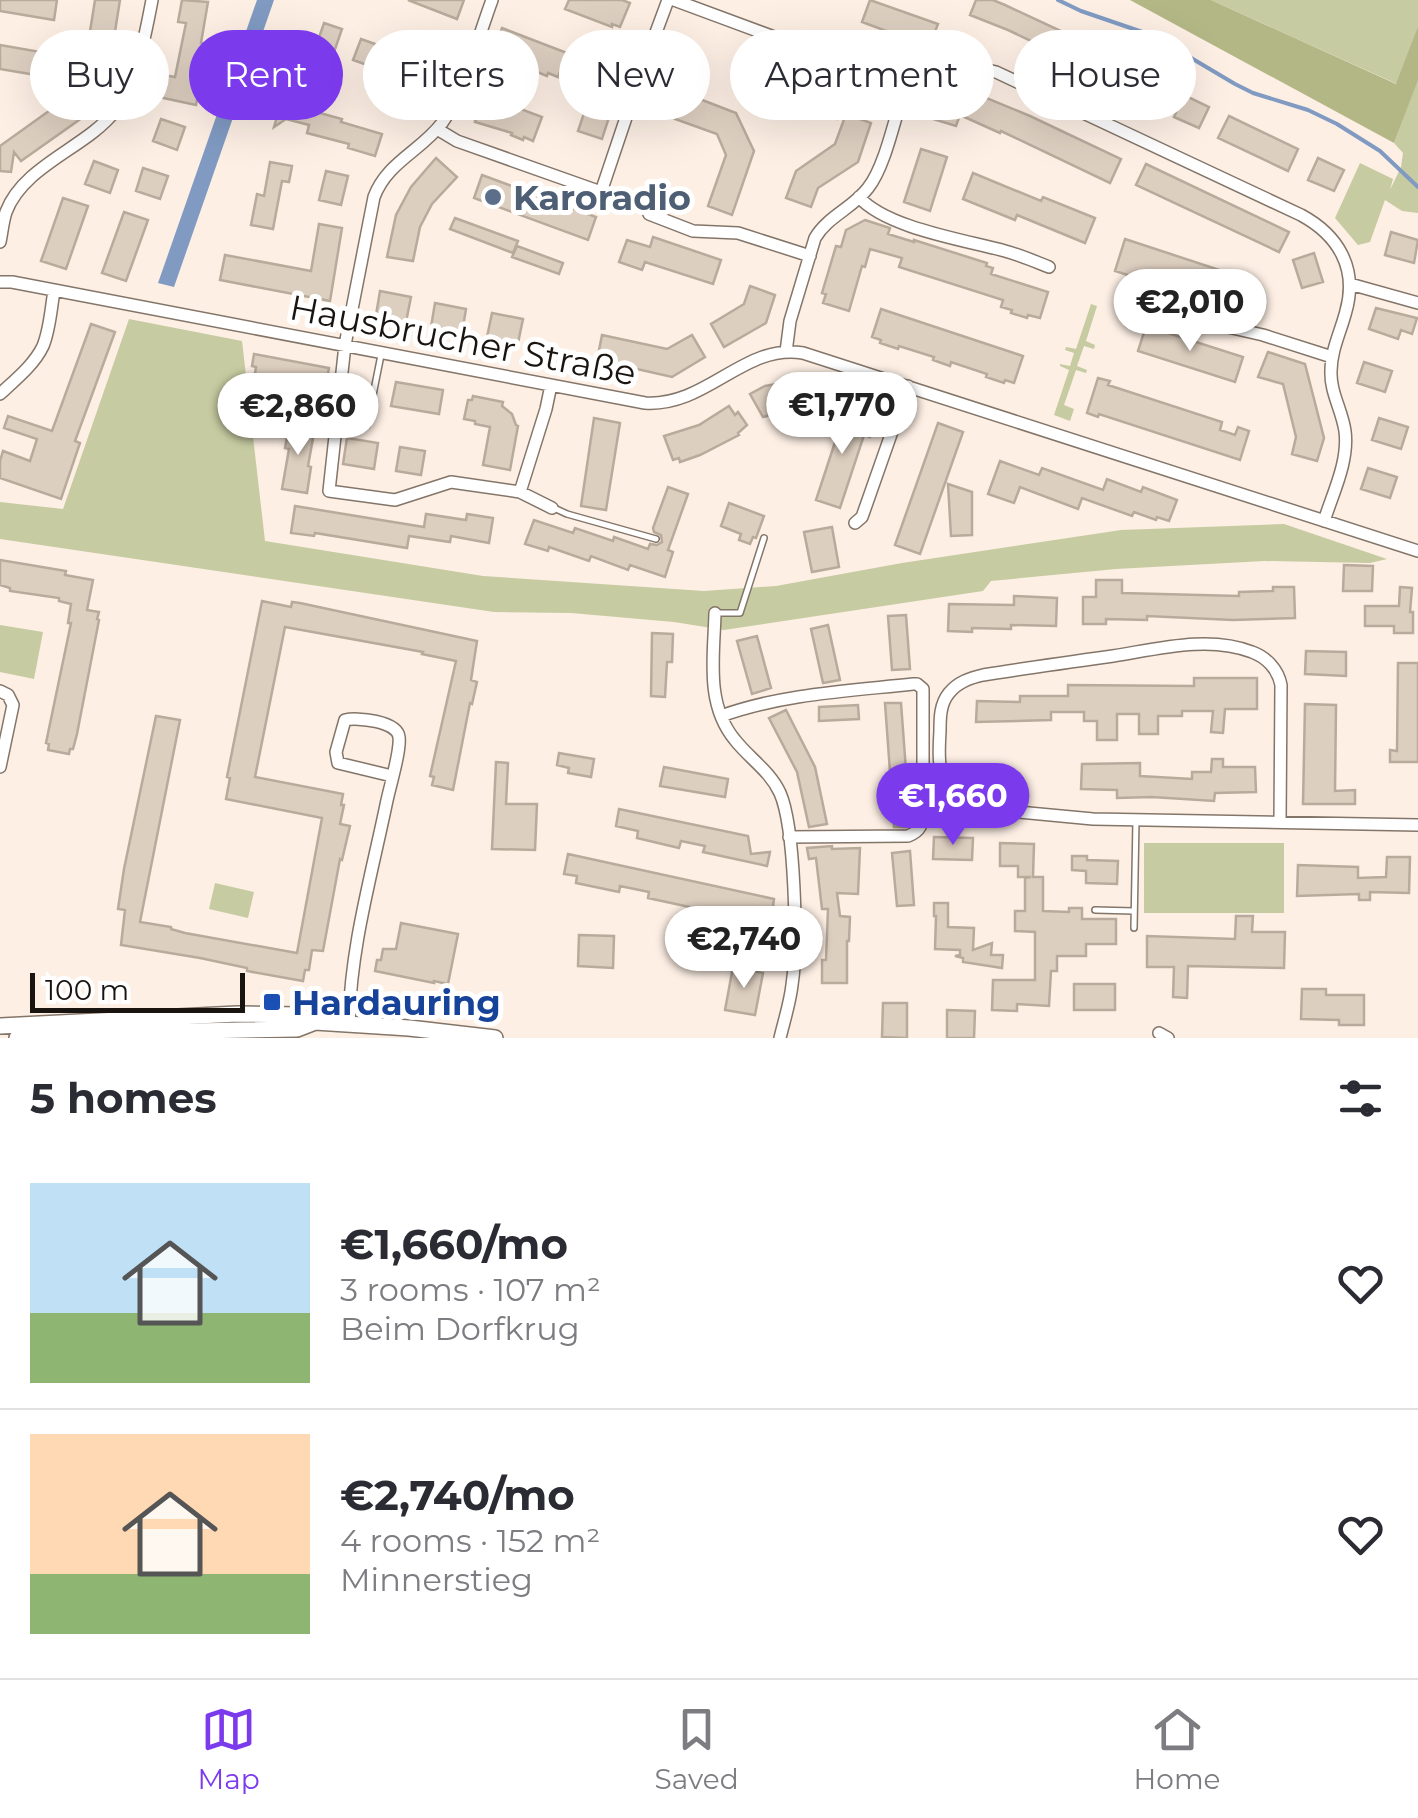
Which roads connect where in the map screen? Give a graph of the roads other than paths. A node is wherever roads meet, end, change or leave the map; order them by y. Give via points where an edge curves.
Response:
1 (152, 0) edge
2 (492, 0) edge
3 (671, 0) edge
4 (753, 30) edge
5 (994, 72) edge
6 (894, 120) edge
7 (437, 128) junction
8 (860, 197) junction
9 (4, 204) edge
10 (649, 214) dead end
11 (0, 242) edge
12 (810, 256) junction
13 (1049, 267) dead end
14 (0, 282) edge
15 (1350, 284) junction
16 (54, 290) junction
17 (1148, 303) dead end
18 (1418, 303) edge
19 (345, 345) junction
20 (381, 352) junction
21 (786, 352) junction
22 (1332, 358) junction
23 (550, 385) junction
24 (908, 386) junction
25 (0, 394) edge
26 (368, 426) dead end
27 (520, 492) junction
28 (552, 508) joint
29 (1324, 521) junction
30 (855, 523) dead end
31 (764, 538) dead end
32 (656, 539) dead end
33 (1418, 551) edge
34 (715, 614) joint
35 (0, 691) edge
36 (721, 716) junction
37 (2, 745) edge
38 (0, 767) edge
39 (392, 776) junction
40 (1136, 820) junction
41 (1280, 822) junction
42 (1418, 825) edge
43 (789, 837) junction
44 (1095, 910) dead end
45 (1134, 911) junction
46 (1134, 928) dead end
47 (349, 1024) junction
48 (0, 1026) edge
49 (96, 1030) edge
50 (382, 1032) edge
51 (472, 1037) edge
52 (17, 1038) edge
53 (495, 1038) edge
54 (780, 1038) edge

1 - 9 street via 120,105
2 - 7 street via 456,97
3 - 4 street
3 - 7 street via 601,192 457,142
5 - 15 street via 1312,221 1344,255
6 - 8 street via 878,171
7 - 19 street via 377,187
8 - 12 street via 823,226
8 - 13 street via 900,221
9 - 11 street
10 - 12 street via 693,231 738,233
12 - 21 street
14 - 16 street, Hausbrucher Straße
15 - 18 street
15 - 22 street
16 - 19 street, Hausbrucher Straße
16 - 25 street via 41,350
17 - 22 street
19 - 20 street, Hausbrucher Straße
19 - 27 street via 329,491 394,500 451,482
20 - 23 street, Hausbrucher Straße
20 - 26 lane
21 - 23 street, Hausbrucher Straße via 666,403
21 - 24 street
22 - 29 street via 1346,447
23 - 27 street
24 - 29 street
24 - 30 street
27 - 28 street
28 - 32 lane
29 - 33 street
31 - 34 lane via 740,613
34 - 36 street via 714,690
35 - 37 street via 14,705
36 - 43 street via 780,794
36 - 43 street via 794,698 913,684 923,690 920,830 908,836
37 - 38 street
39 - 39 street via 396,730 345,720 338,763
39 - 47 street via 353,962
40 - 41 street
40 - 41 street via 991,810 958,800 940,766 948,694 983,675 1165,648 1206,644 1252,652 1282,684
40 - 45 lane
41 - 42 street
43 - 54 street via 794,962
44 - 45 lane
45 - 46 lane
47 - 49 street via 237,1014
47 - 50 street
48 - 49 street
49 - 52 street
50 - 51 street
51 - 53 street

